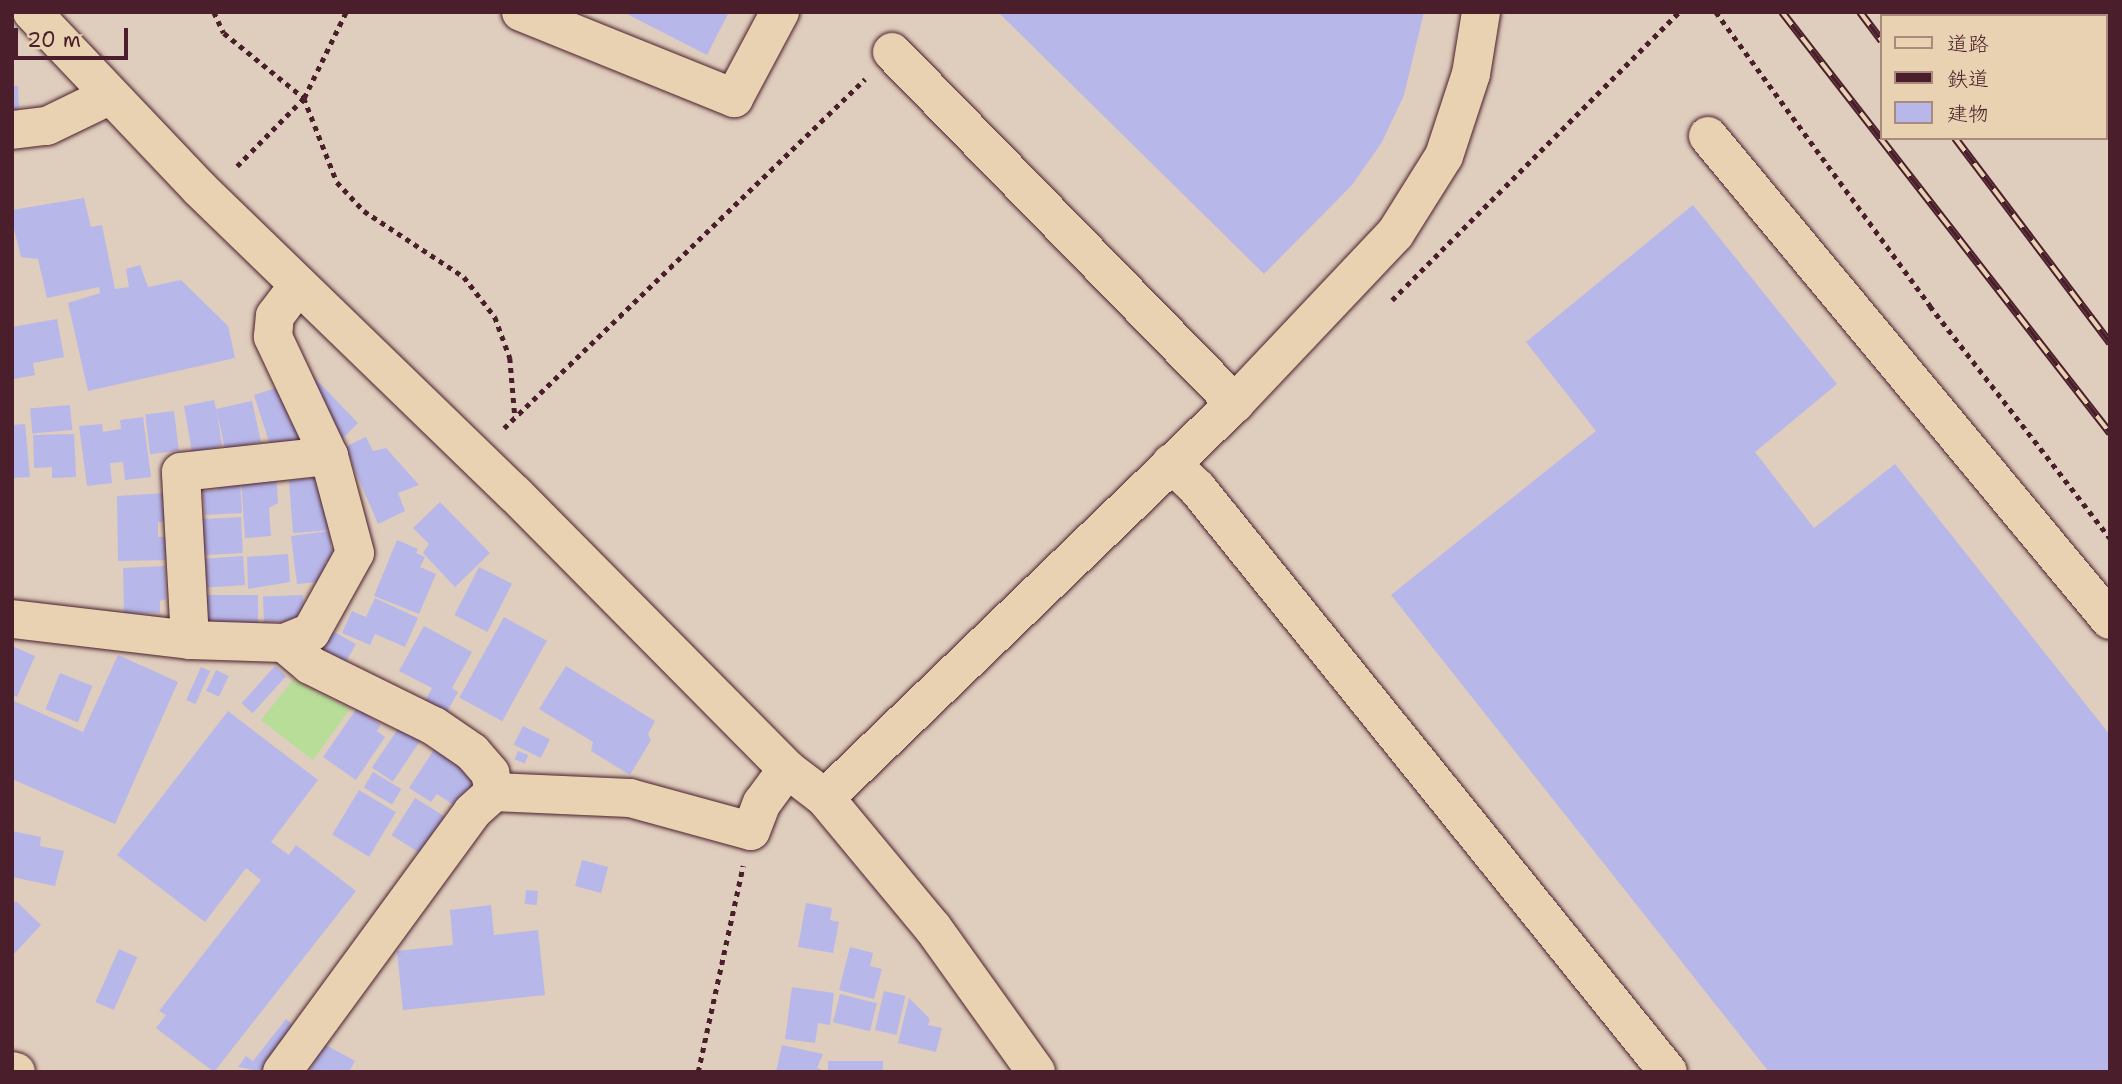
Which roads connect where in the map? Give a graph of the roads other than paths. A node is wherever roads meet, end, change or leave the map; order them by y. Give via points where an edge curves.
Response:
1 (521, 12) edge
2 (779, 12) edge
3 (1481, 12) edge
4 (44, 16) edge
5 (892, 52) road end
6 (109, 96) junction
7 (12, 130) edge
8 (1708, 136) dead end
9 (298, 285) junction
10 (1235, 403) junction
11 (329, 456) junction
12 (1171, 463) junction
13 (12, 619) edge
14 (2110, 620) edge
15 (190, 640) junction
16 (284, 643) junction
17 (787, 769) junction
18 (494, 792) junction
19 (825, 798) junction
20 (282, 1072) edge
21 (1036, 1072) edge
22 (1668, 1072) edge

1 - 2 street via 734,98
3 - 10 street via 1460,113 1444,156 1422,194 1365,270
4 - 6 street
5 - 10 street
6 - 7 street via 47,126
6 - 9 street
8 - 14 street
9 - 11 street via 275,316 272,337
9 - 17 street via 525,504
10 - 12 street
11 - 15 street via 181,472
11 - 16 street via 355,553 311,632
12 - 19 street
12 - 22 street via 1206,498
13 - 15 street
15 - 16 street
16 - 18 street via 310,665 434,726 472,752 491,773
17 - 18 street via 762,803 751,831 630,798
17 - 19 street
18 - 20 street via 472,812
19 - 21 street via 933,928

